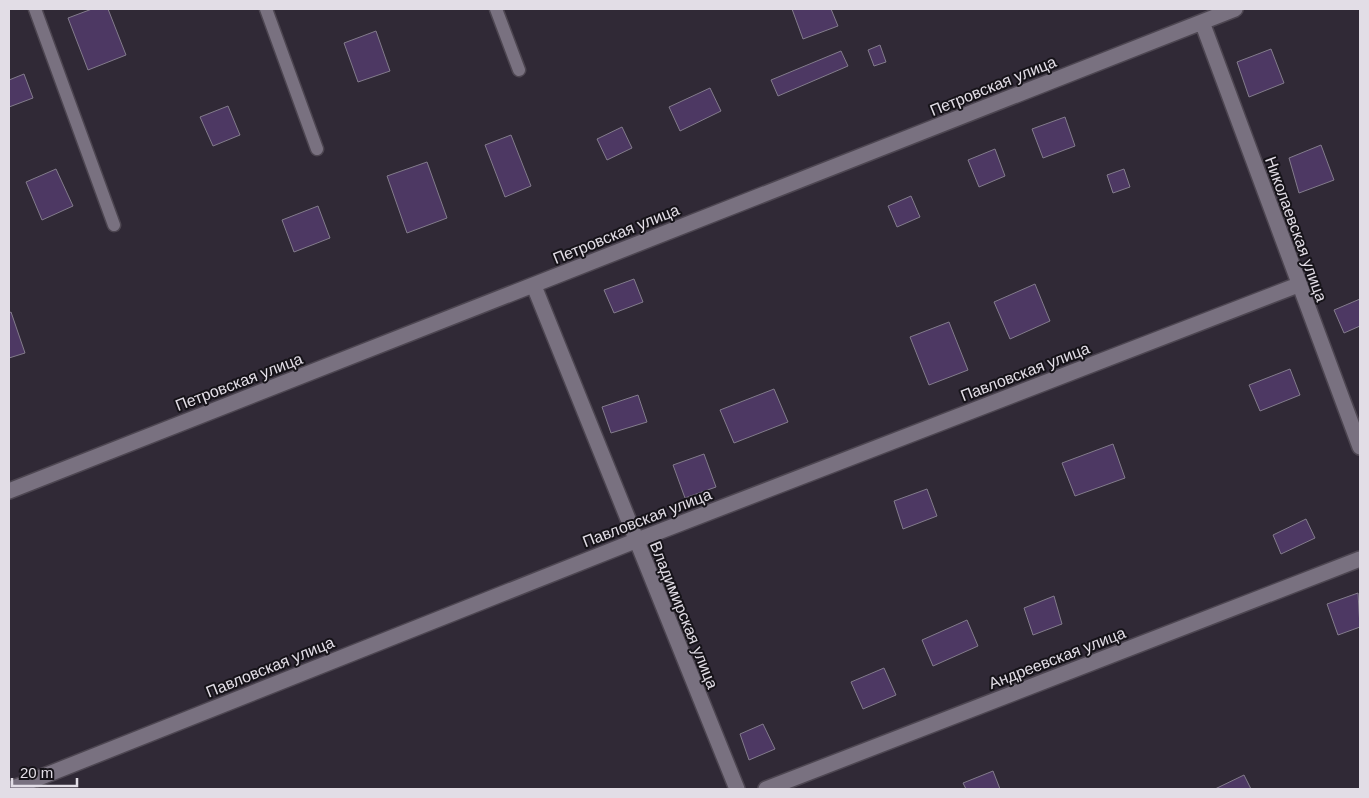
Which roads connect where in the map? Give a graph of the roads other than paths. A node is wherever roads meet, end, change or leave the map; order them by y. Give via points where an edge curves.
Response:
1 (35, 9) edge
2 (266, 9) edge
3 (496, 9) edge
4 (1235, 9) edge
5 (1202, 22) junction
6 (519, 70) dead end
7 (317, 149) dead end
8 (114, 225) dead end
9 (1298, 285) junction
10 (534, 286) junction
11 (1360, 447) edge
12 (9, 491) edge
13 (635, 541) junction
14 (1360, 559) edge
15 (11, 789) edge
16 (737, 789) edge
17 (766, 789) edge

1 - 8 lane
2 - 7 lane
3 - 6 lane
4 - 5 street, Петровская улица
5 - 9 street, Николаевская улица
5 - 10 street, Петровская улица
9 - 11 street, Николаевская улица
9 - 13 street, Павловская улица
10 - 12 street, Петровская улица
10 - 13 street, Владимирская улица
13 - 15 street, Павловская улица
13 - 16 street, Владимирская улица
14 - 17 street, Андреевская улица

